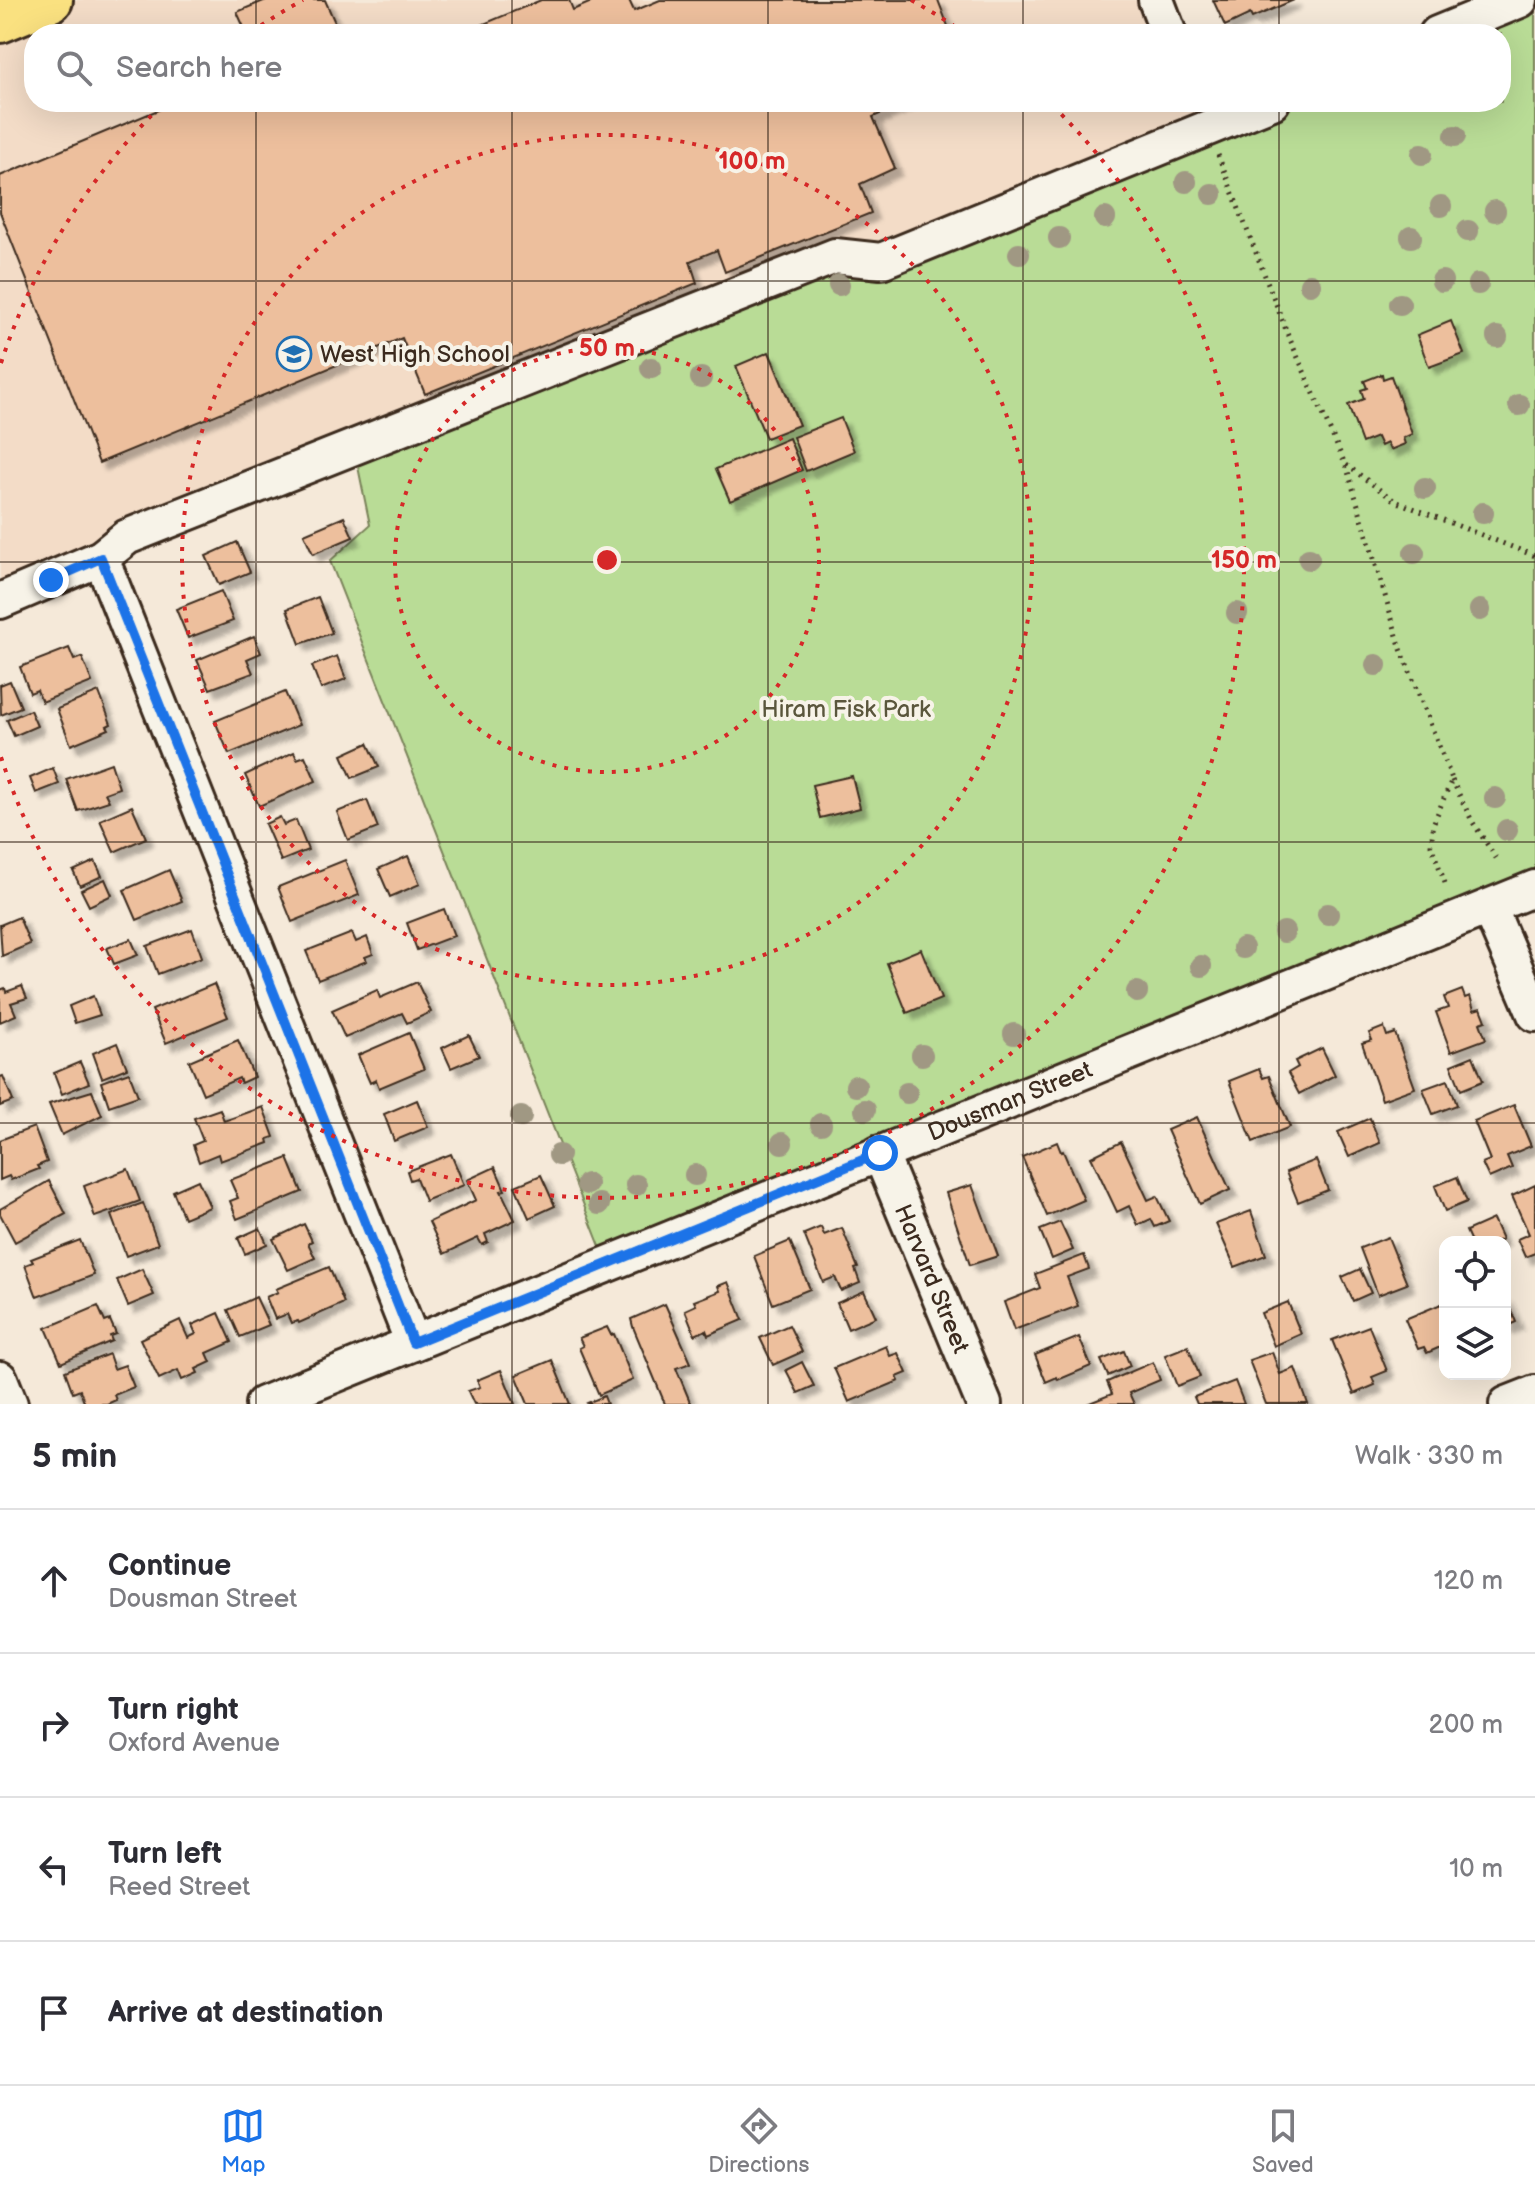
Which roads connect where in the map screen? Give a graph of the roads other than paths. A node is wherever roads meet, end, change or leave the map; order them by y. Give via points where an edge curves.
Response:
1 (51, 0) edge
2 (1156, 0) edge
3 (1520, 0) edge
4 (0, 21) edge
5 (1165, 24) edge
6 (1461, 24) edge
7 (1202, 115) edge
8 (101, 558) junction
9 (0, 601) edge
10 (1535, 888) edge
11 (1489, 907) junction
12 (1535, 1014) edge
13 (880, 1153) junction
14 (413, 1343) junction
15 (0, 1379) edge
16 (1535, 1393) edge
17 (10, 1404) edge
18 (263, 1404) edge
19 (984, 1404) edge
20 (1507, 1404) edge

1 - 4 main road
2 - 5 street
3 - 6 street
7 - 8 street via 881,261 835,256 127,537
8 - 9 street
8 - 14 street
10 - 11 street, Dousman Street
11 - 12 street
11 - 13 street, Dousman Street
13 - 14 street, Dousman Street
13 - 19 street, Harvard Street
14 - 18 street, Dousman Street
15 - 17 street
16 - 20 street

